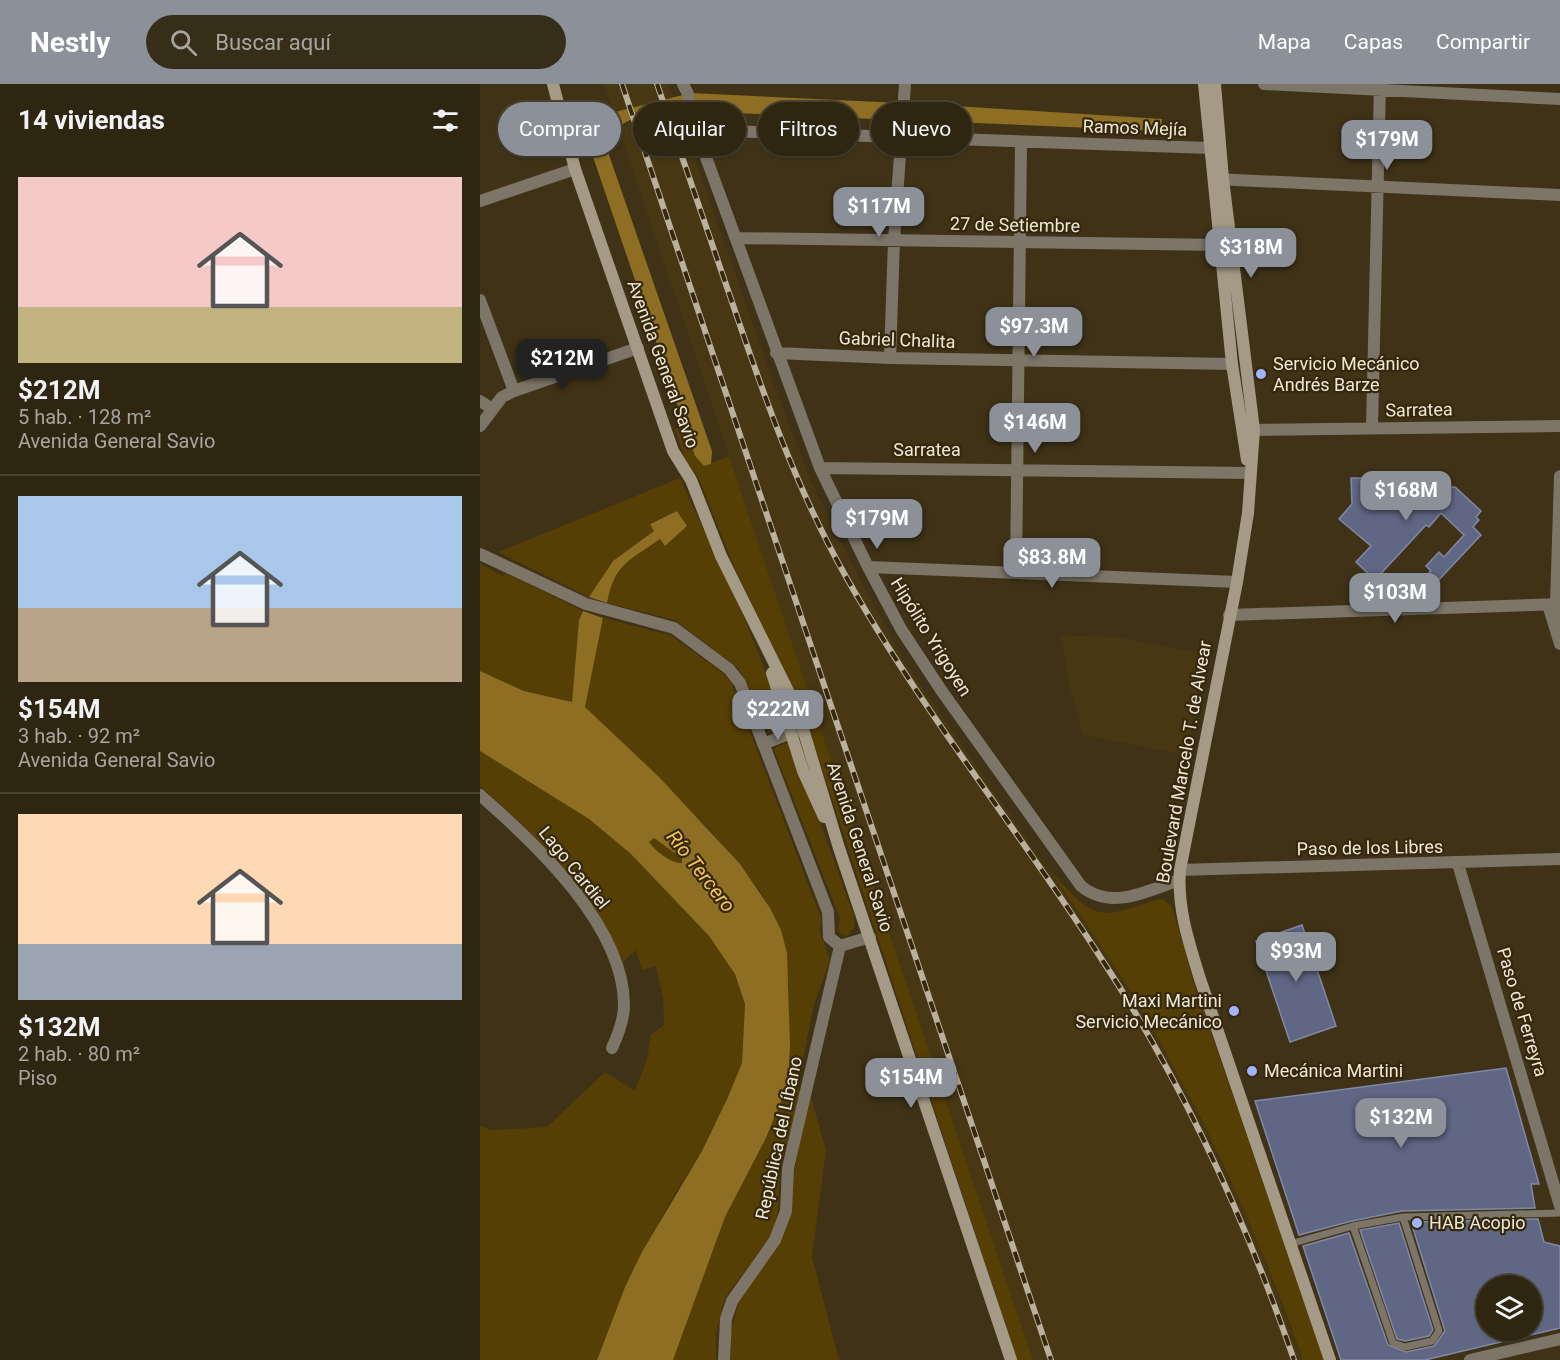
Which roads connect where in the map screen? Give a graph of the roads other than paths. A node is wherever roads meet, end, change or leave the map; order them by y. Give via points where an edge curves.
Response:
1 (553, 84) edge
2 (905, 84) edge
3 (1204, 84) edge
4 (1215, 84) edge
5 (1264, 84) edge
6 (1379, 88) edge
7 (1560, 99) edge
8 (904, 102) edge
9 (746, 131) edge
10 (871, 135) edge
11 (972, 140) edge
12 (1021, 143) junction
13 (1210, 148) junction
14 (707, 156) edge
15 (900, 156) edge
16 (575, 169) junction
17 (1218, 179) junction
18 (1377, 185) junction
19 (1560, 195) edge
20 (480, 201) edge
21 (737, 238) junction
22 (894, 240) junction
23 (1020, 244) junction
24 (1221, 245) junction
25 (480, 300) edge
26 (638, 348) junction
27 (776, 353) junction
28 (890, 358) junction
29 (1019, 361) junction
30 (1232, 364) junction
31 (514, 391) junction
32 (480, 401) edge
33 (491, 408) junction
34 (480, 426) edge
35 (1560, 426) edge
36 (1371, 428) junction
37 (1248, 430) junction
38 (820, 468) junction
39 (1016, 469) junction
40 (1250, 473) junction
41 (1560, 476) edge
42 (480, 554) edge
43 (868, 567) junction
44 (1016, 573) junction
45 (1237, 582) junction
46 (1555, 604) edge
47 (1228, 615) junction
48 (1560, 617) edge
49 (1560, 644) edge
50 (797, 731) junction
51 (763, 744) junction
52 (480, 795) edge
53 (1560, 859) edge
54 (1458, 864) junction
55 (1179, 875) junction
56 (870, 937) junction
57 (840, 946) junction
58 (612, 1048) dead end
59 (1560, 1206) edge
60 (1560, 1213) edge
61 (1403, 1217) junction
62 (1353, 1226) junction
63 (1290, 1244) junction
64 (1560, 1339) edge
65 (724, 1360) edge
66 (1011, 1360) edge
67 (1330, 1360) edge
68 (1470, 1360) edge

1 - 16 main road, Avenida General Savio
2 - 8 street
3 - 13 main road, Boulevard Marcelo T. de Alvear
4 - 17 main road, Boulevard Marcelo T. de Alvear
5 - 6 street
6 - 7 street
6 - 18 street
9 - 10 street, Ramos Mejía
11 - 12 street, Ramos Mejía
12 - 13 street, Ramos Mejía
12 - 23 street
13 - 17 main road, Boulevard Marcelo T. de Alvear
14 - 21 street, Hipólito Yrigoyen
15 - 22 street
16 - 20 street
16 - 26 main road, Avenida General Savio
17 - 18 street
17 - 24 main road, Boulevard Marcelo T. de Alvear
17 - 37 main road, Boulevard Marcelo T. de Alvear
18 - 19 street
18 - 36 street
21 - 22 street, 27 de Setiembre
21 - 27 street, Hipólito Yrigoyen
22 - 23 street, 27 de Setiembre
22 - 28 street
23 - 24 street, 27 de Setiembre
23 - 29 street
24 - 30 main road, Boulevard Marcelo T. de Alvear
25 - 31 street
26 - 31 street
26 - 50 main road, Avenida General Savio via 673,451 691,480
27 - 28 street, Gabriel Chalita
27 - 38 street, Hipólito Yrigoyen
28 - 29 street, Gabriel Chalita
29 - 30 street, Gabriel Chalita
29 - 39 street
30 - 37 main road, Boulevard Marcelo T. de Alvear
31 - 33 street
32 - 33 street
33 - 34 street
35 - 36 street, Sarratea
36 - 37 street, Sarratea
37 - 40 main road, Boulevard Marcelo T. de Alvear
38 - 39 street, Sarratea
38 - 43 street, Hipólito Yrigoyen
39 - 40 street, Sarratea
39 - 44 street
40 - 45 main road, Boulevard Marcelo T. de Alvear
41 - 46 street
42 - 51 street via 586,604 674,628 729,669 740,683
43 - 44 street
43 - 55 street, Hipólito Yrigoyen via 940,690 1081,886 1099,898 1113,899
44 - 45 street
45 - 47 main road, Boulevard Marcelo T. de Alvear
46 - 47 street
46 - 48 street
46 - 49 street
47 - 55 main road, Boulevard Marcelo T. de Alvear
50 - 51 street
50 - 56 main road, Avenida General Savio via 807,783 839,848
51 - 57 street via 828,912 829,937
52 - 58 street, Lago Cardiel via 550,863 598,927 614,958 623,990 622,1019
53 - 54 street, Paso de los Libres
54 - 55 street, Paso de los Libres
54 - 59 street, Paso de Ferreyra
55 - 63 main road, Boulevard Marcelo T. de Alvear via 1181,910 1191,950
56 - 57 street
56 - 66 main road, Avenida General Savio
57 - 65 street, República del Líbano via 788,1168 786,1211 765,1255 732,1300 726,1319
60 - 61 lane
61 - 62 lane
61 - 62 lane via 1439,1330 1432,1341 1405,1347 1393,1343
62 - 63 lane
63 - 67 main road, Boulevard Marcelo T. de Alvear
64 - 68 street

